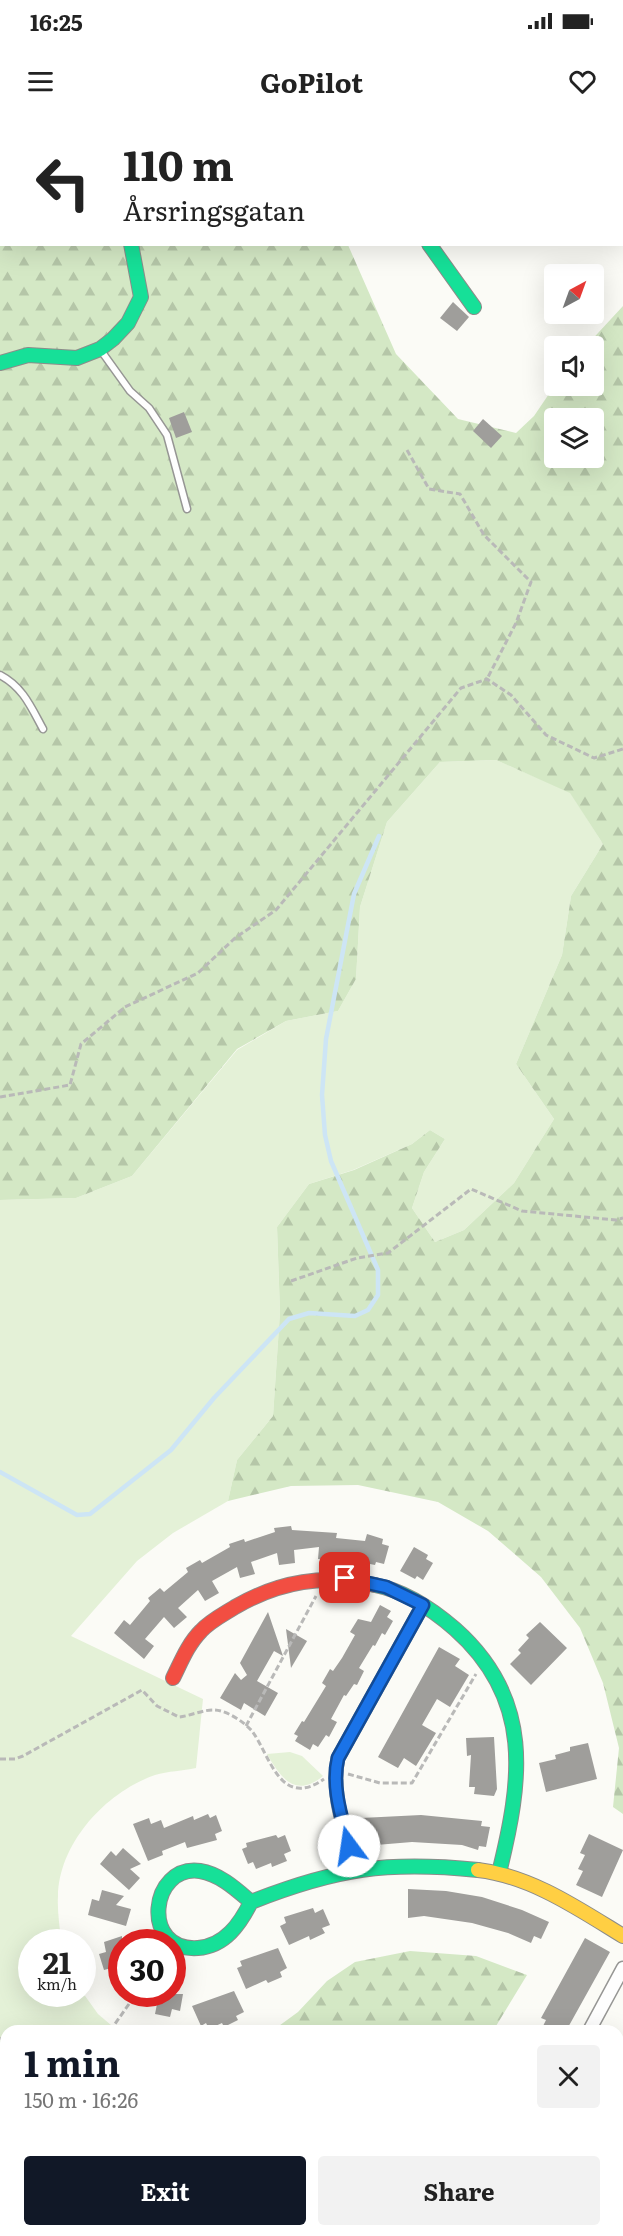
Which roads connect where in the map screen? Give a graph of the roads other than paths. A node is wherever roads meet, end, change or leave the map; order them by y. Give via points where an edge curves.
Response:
1 (131, 246) edge
2 (430, 246) edge
3 (474, 308) dead end
4 (100, 349) junction
5 (0, 363) edge
6 (188, 509) dead end
7 (0, 675) edge
8 (43, 729) dead end
9 (423, 1605) junction
10 (173, 1678) dead end
11 (355, 1869) junction
12 (499, 1873) junction
13 (250, 1902) junction
14 (623, 1936) edge
15 (623, 1968) edge
16 (592, 2025) edge

1 - 4 street via 141,297 128,323
2 - 3 street
4 - 5 street via 77,358 28,355
4 - 6 lane via 167,435
7 - 8 lane via 23,692
9 - 10 street via 386,1587 345,1578 304,1579 250,1595 201,1631
9 - 11 street via 338,1758 335,1771
9 - 12 street via 452,1625 503,1690 520,1770 516,1806
11 - 12 street via 431,1864
11 - 13 street via 325,1874
12 - 14 street via 544,1890
13 - 13 street via 245,1918 232,1932 205,1950 179,1946 164,1935 157,1918 162,1890 186,1872 216,1876
15 - 16 street

